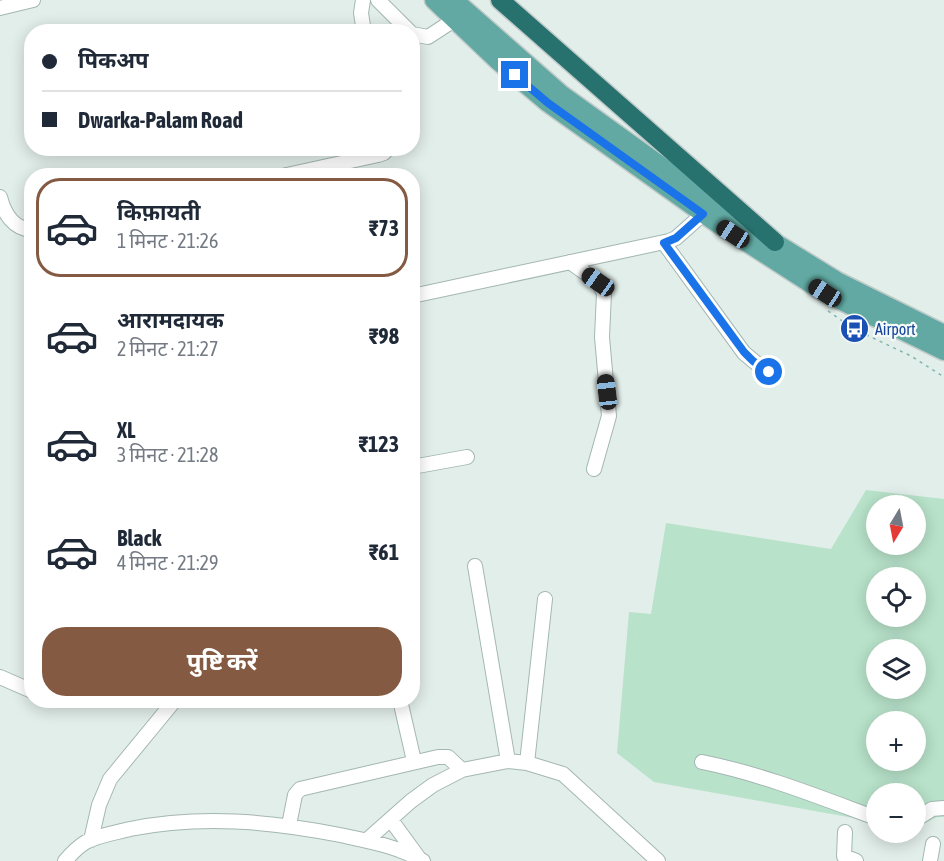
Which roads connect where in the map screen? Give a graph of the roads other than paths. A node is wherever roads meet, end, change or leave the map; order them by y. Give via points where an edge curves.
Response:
1 (33, 0) edge
2 (363, 0) edge
3 (378, 0) edge
4 (434, 0) edge
5 (454, 0) edge
6 (500, 0) edge
7 (0, 8) edge
8 (454, 20) junction
9 (363, 24) edge
10 (402, 24) edge
11 (420, 35) edge
12 (373, 156) edge
13 (319, 168) edge
14 (0, 197) edge
15 (703, 214) junction
16 (24, 229) edge
17 (774, 242) junction
18 (664, 243) junction
19 (570, 262) junction
20 (420, 294) edge
21 (944, 334) edge
22 (944, 351) edge
23 (775, 374) dead end
24 (467, 457) dead end
25 (420, 466) edge
26 (594, 469) dead end
27 (476, 566) dead end
28 (545, 599) dead end
29 (0, 677) edge
30 (24, 688) edge
31 (168, 708) edge
32 (402, 708) edge
33 (414, 761) junction
34 (508, 761) junction
35 (702, 762) dead end
36 (527, 763) junction
37 (462, 770) junction
38 (944, 808) edge
39 (926, 813) edge
40 (866, 814) edge
41 (390, 820) junction
42 (289, 825) junction
43 (844, 832) dead end
44 (91, 840) junction
45 (367, 840) junction
46 (933, 844) dead end
47 (421, 860) edge
48 (65, 861) edge
49 (658, 861) edge
50 (856, 861) edge
51 (930, 861) edge

1 - 7 street
2 - 9 street
3 - 10 street
4 - 8 main road
5 - 17 main road via 561,94 724,211
6 - 17 highway
8 - 11 street via 428,37
8 - 15 main road via 548,103
12 - 13 street
14 - 16 street via 11,220
15 - 18 street via 676,238
15 - 22 main road via 825,293
17 - 21 main road via 837,281
18 - 19 street
18 - 23 street via 744,352
19 - 20 street
19 - 26 street via 598,282 604,292 602,337 609,416
24 - 25 street
27 - 34 street
28 - 36 street
29 - 30 street
31 - 44 street via 110,779
32 - 33 street
33 - 37 street via 444,756
33 - 42 street via 300,789
34 - 36 street
34 - 37 street
35 - 40 street via 791,787
36 - 49 street via 563,774
37 - 41 street via 421,793
38 - 39 street
41 - 45 street
41 - 47 street
42 - 44 street via 174,821
42 - 45 street
43 - 50 street via 844,856
44 - 48 street
45 - 47 street
46 - 51 street

